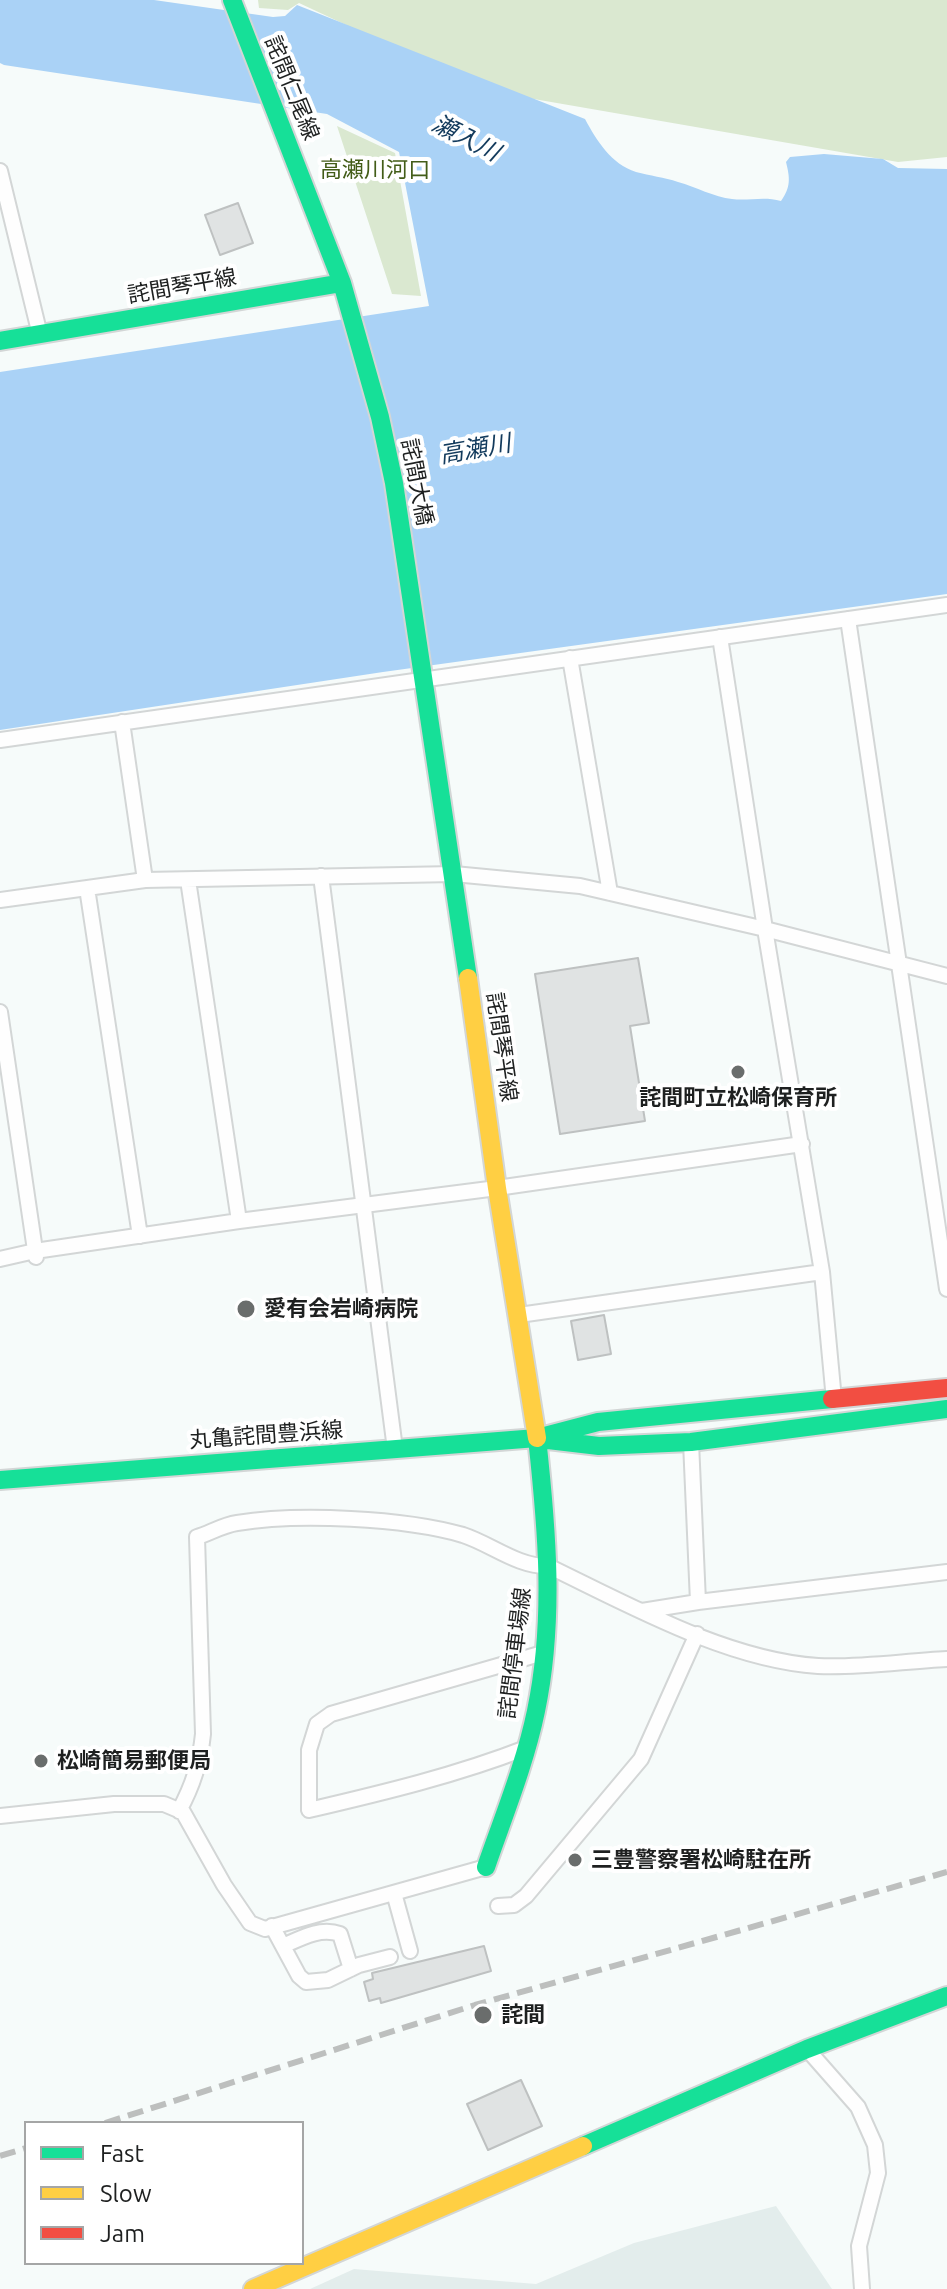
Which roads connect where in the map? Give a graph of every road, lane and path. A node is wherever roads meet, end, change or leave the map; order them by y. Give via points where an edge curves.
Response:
1 (233, 2) edge
2 (0, 171) edge
3 (342, 283) junction
4 (40, 335) junction
5 (0, 341) edge
6 (947, 605) edge
7 (848, 619) junction
8 (720, 637) junction
9 (570, 658) junction
10 (423, 671) junction
11 (122, 722) junction
12 (0, 740) edge
13 (454, 874) junction
14 (321, 876) junction
15 (145, 880) junction
16 (188, 880) junction
17 (87, 888) junction
18 (610, 893) junction
19 (0, 900) edge
20 (765, 929) junction
21 (899, 964) junction
22 (947, 976) edge
23 (0, 1012) edge
24 (802, 1144) junction
25 (497, 1188) junction
26 (365, 1205) junction
27 (239, 1221) junction
28 (140, 1236) junction
29 (35, 1254) junction
30 (0, 1259) edge
31 (822, 1272) junction
32 (947, 1289) edge
33 (519, 1315) junction
34 (947, 1388) edge
35 (834, 1400) junction
36 (947, 1409) edge
37 (537, 1438) junction
38 (691, 1442) junction
39 (395, 1449) junction
40 (0, 1480) edge
41 (548, 1566) junction
42 (947, 1572) edge
43 (698, 1602) junction
44 (642, 1611) junction
45 (697, 1634) junction
46 (543, 1653) junction
47 (947, 1659) edge
48 (526, 1748) junction
49 (179, 1811) junction
50 (0, 1816) edge
51 (486, 1867) joint
52 (394, 1893) junction
53 (498, 1906) dead end
54 (272, 1926) junction
55 (283, 1946) junction
56 (410, 1951) dead end
57 (390, 1957) dead end
58 (351, 1969) junction
59 (947, 1996) edge
60 (807, 2049) junction
61 (253, 2289) edge
62 (862, 2289) edge

1 - 3 main road, 詫間仁尾線
2 - 4 street
3 - 4 main road, 詫間琴平線
3 - 10 main road, 詫間大橋 via 394,483
4 - 5 main road, 詫間琴平線
6 - 7 street
7 - 8 street
7 - 21 street
8 - 9 street
8 - 20 street
9 - 10 street
9 - 18 street
10 - 11 street
10 - 13 main road, 詫間琴平線
11 - 12 street
11 - 15 street
13 - 14 street
13 - 18 street
13 - 25 main road, 詫間琴平線
14 - 16 street
14 - 26 street
15 - 16 street
15 - 17 street
16 - 27 street
17 - 19 street
17 - 28 street
18 - 20 street
20 - 21 street
20 - 24 street
21 - 22 street
21 - 32 street
23 - 29 street
24 - 25 street
24 - 31 street
25 - 26 street
25 - 33 main road, 詫間琴平線
26 - 27 street
26 - 39 street
27 - 28 street
28 - 29 street
29 - 30 street
31 - 33 street
31 - 35 street
33 - 37 main road, 詫間琴平線
34 - 35 main road, 丸亀詫間豊浜線
35 - 37 main road, 丸亀詫間豊浜線 via 598,1422
36 - 38 main road, 丸亀詫間豊浜線
37 - 38 main road, 丸亀詫間豊浜線 via 599,1446
37 - 39 main road, 丸亀詫間豊浜線
37 - 41 main road, 詫間停車場線
38 - 43 street
39 - 40 main road, 丸亀詫間豊浜線
41 - 44 street
41 - 46 main road, 詫間停車場線 via 550,1606
41 - 49 street via 533,1567 446,1531 341,1519 236,1523 197,1537 203,1734 193,1786
42 - 43 street
43 - 44 street
44 - 45 street
45 - 47 street via 771,1660 820,1666
45 - 53 street via 641,1759 526,1896 514,1905
46 - 48 main road, 詫間停車場線
46 - 48 street via 331,1714 317,1724 309,1750 309,1810
48 - 51 main road, 詫間停車場線
49 - 50 street via 164,1804 114,1804
49 - 54 street via 250,1923
51 - 52 street
52 - 54 street
52 - 56 street
54 - 55 street
55 - 58 street via 306,1982 328,1980
55 - 58 street via 329,1930 340,1934
57 - 58 street
59 - 60 main road
60 - 61 main road
60 - 62 street via 858,2107 875,2145 878,2173 859,2246

